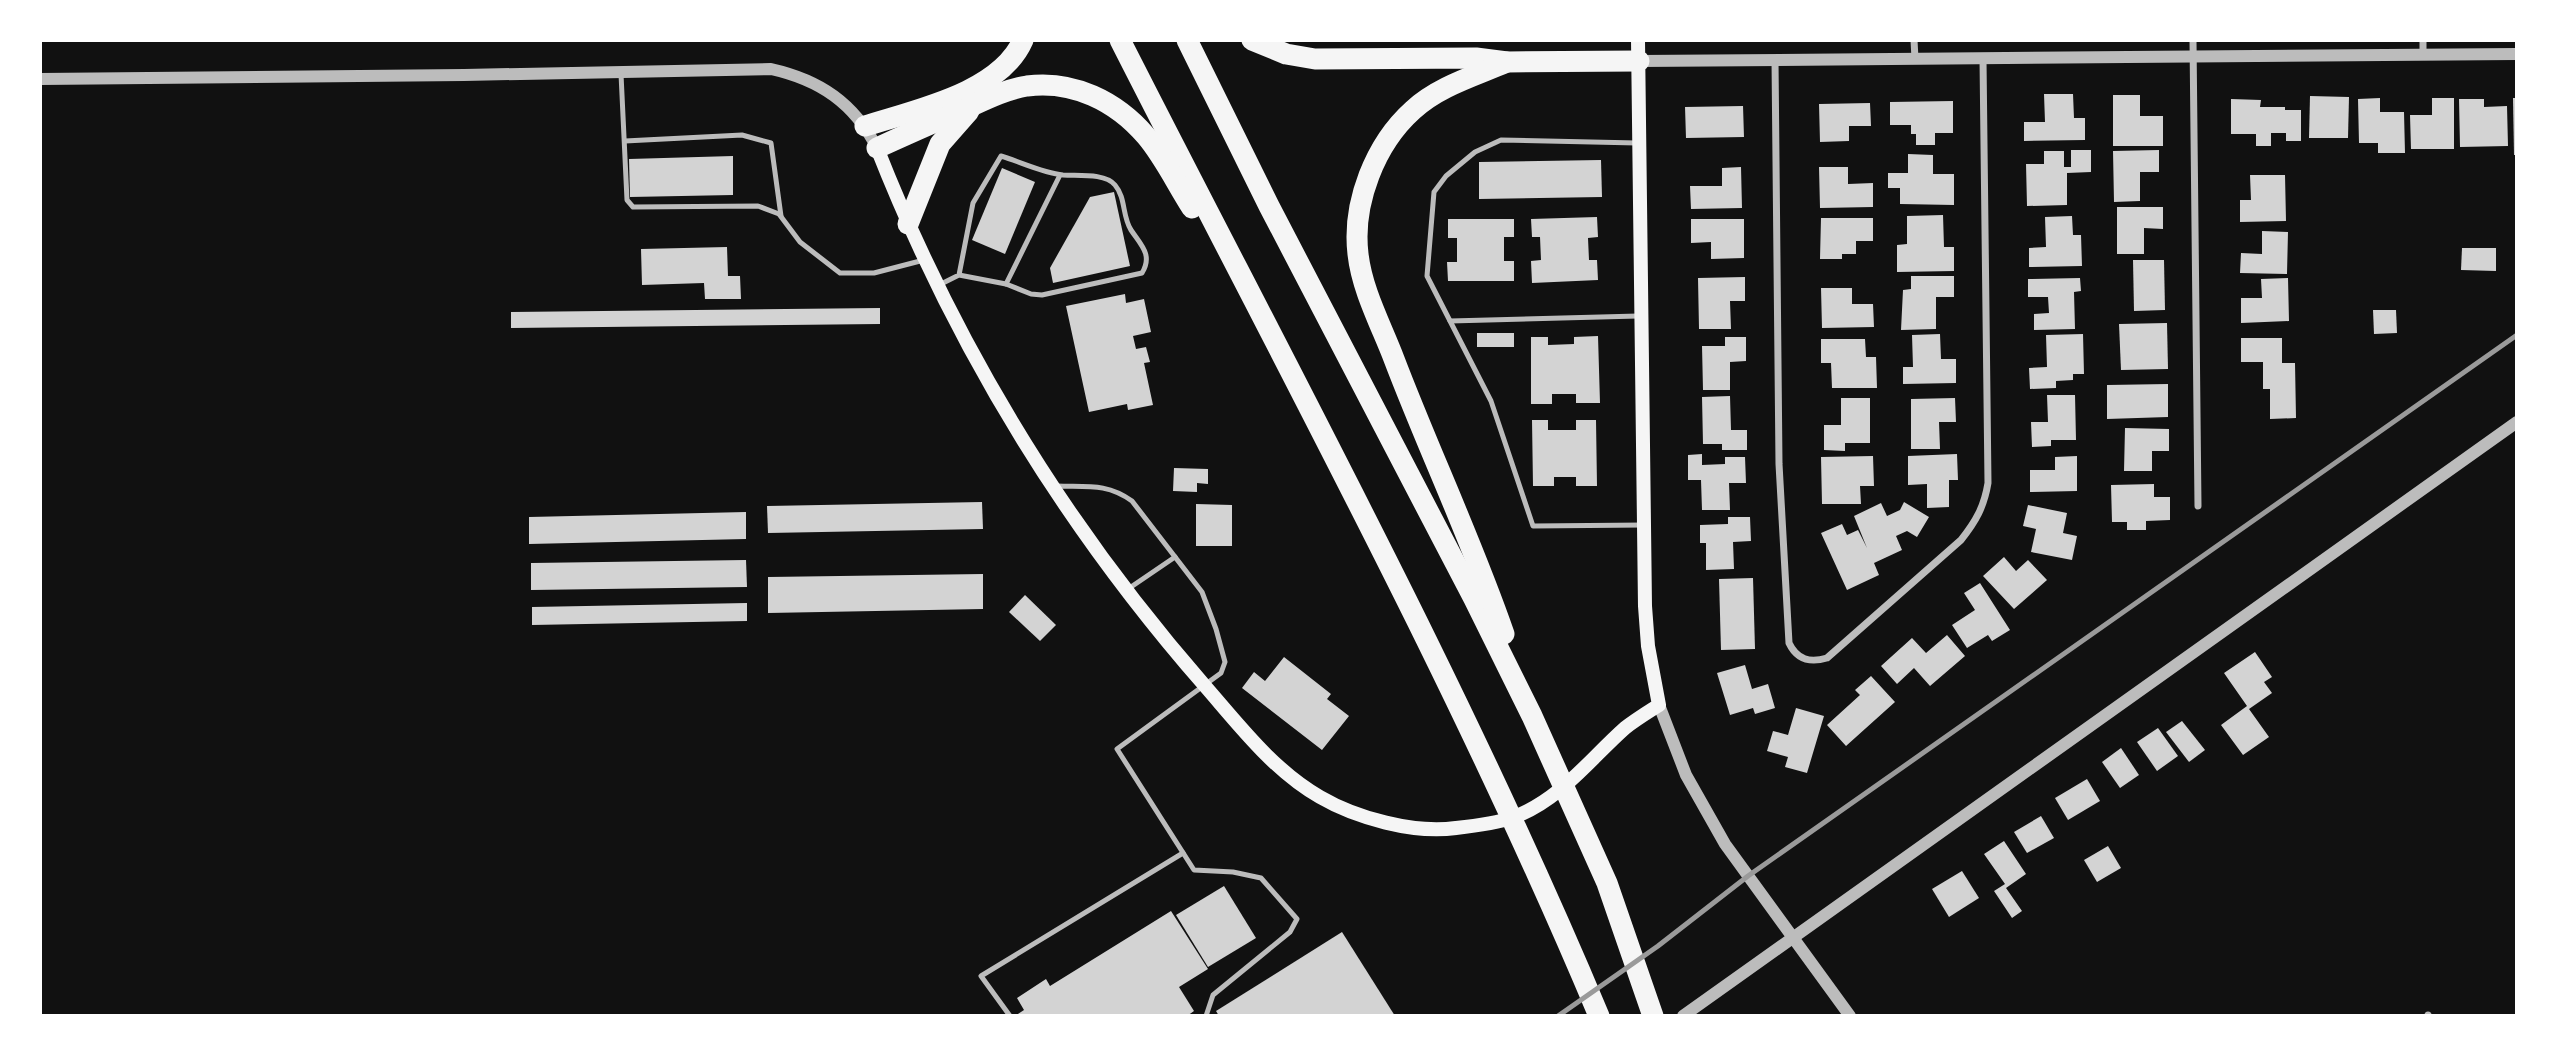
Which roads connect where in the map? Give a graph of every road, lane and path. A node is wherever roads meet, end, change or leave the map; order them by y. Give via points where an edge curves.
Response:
1 (1023, 40) edge
2 (1120, 40) edge
3 (1187, 40) edge
4 (1252, 40) edge
5 (1914, 40) edge
6 (2193, 40) edge
7 (2423, 40) edge
8 (1638, 51) edge
9 (2517, 54) edge
10 (2423, 55) junction
11 (2193, 57) junction
12 (1983, 58) junction
13 (1915, 59) junction
14 (1775, 60) junction
15 (1507, 62) junction
16 (621, 72) junction
17 (40, 79) edge
18 (974, 105) junction
19 (866, 126) junction
20 (625, 141) junction
21 (1639, 144) junction
22 (877, 148) junction
23 (1060, 175) junction
24 (781, 216) junction
25 (908, 225) junction
26 (924, 260) junction
27 (959, 275) junction
28 (1006, 284) junction
29 (938, 286) junction
30 (1251, 300) junction
31 (1642, 316) junction
32 (1450, 320) junction
33 (2517, 422) edge
34 (1052, 486) junction
35 (2198, 506) dead end
36 (1644, 525) junction
37 (1175, 557) junction
38 (1126, 590) junction
39 (1205, 686) junction
40 (1659, 705) junction
41 (1532, 716) junction
42 (1183, 853) junction
43 (1794, 936) junction
44 (1686, 1013) edge
45 (1010, 1016) edge
46 (1206, 1016) edge
47 (1599, 1016) edge
48 (1653, 1016) edge
49 (1850, 1016) edge

1 - 19 highway via 1003,69 963,93
2 - 30 highway
3 - 41 highway
4 - 15 highway via 1286,54 1315,59 1476,58
5 - 13 street
6 - 11 street
7 - 10 street
8 - 14 street
8 - 15 highway
8 - 21 main road
9 - 10 street
10 - 11 street
11 - 12 street
11 - 35 street
12 - 13 street
12 - 14 street via 1985,501 1961,540 1827,658 1814,662 1802,659 1789,643 1780,513
13 - 14 street
15 - 41 highway via 1453,84 1413,109 1398,126 1368,177 1357,227 1357,253 1409,397 1490,592
16 - 17 street
16 - 19 street via 763,68 797,75 835,95
16 - 20 lane
18 - 22 highway
18 - 25 highway via 940,144
18 - 30 highway via 1027,86 1053,86 1077,89 1120,110 1146,136
19 - 22 street
20 - 24 lane via 627,200 633,207 758,206
20 - 24 lane via 742,135 771,143
21 - 31 main road
21 - 32 lane via 1501,140 1475,152 1446,176 1434,192 1427,276
22 - 25 main road
23 - 27 lane via 1001,156 973,203
23 - 28 lane
23 - 28 lane via 1109,179 1117,187 1125,220 1147,252 1147,265 1142,273 1042,295
24 - 26 lane via 800,242 839,273 874,273
25 - 26 main road
26 - 29 main road
27 - 28 lane
27 - 29 lane
29 - 34 main road
30 - 47 highway via 1463,713
31 - 32 lane
31 - 36 main road
32 - 36 lane via 1491,401 1533,526
33 - 43 street
34 - 37 lane via 1118,491 1132,501
34 - 38 main road
36 - 40 main road via 1646,619
37 - 38 lane
37 - 39 lane via 1202,592 1225,662 1221,673
38 - 39 main road
39 - 40 main road via 1282,769 1319,797 1351,813 1385,822 1454,829 1513,817 1538,805 1626,727
39 - 42 lane via 1117,749
40 - 43 street via 1704,810
41 - 48 highway via 1607,883
42 - 45 lane via 981,976
42 - 46 lane via 1194,870 1261,878 1297,919 1290,932 1213,995
43 - 44 street
43 - 49 street

